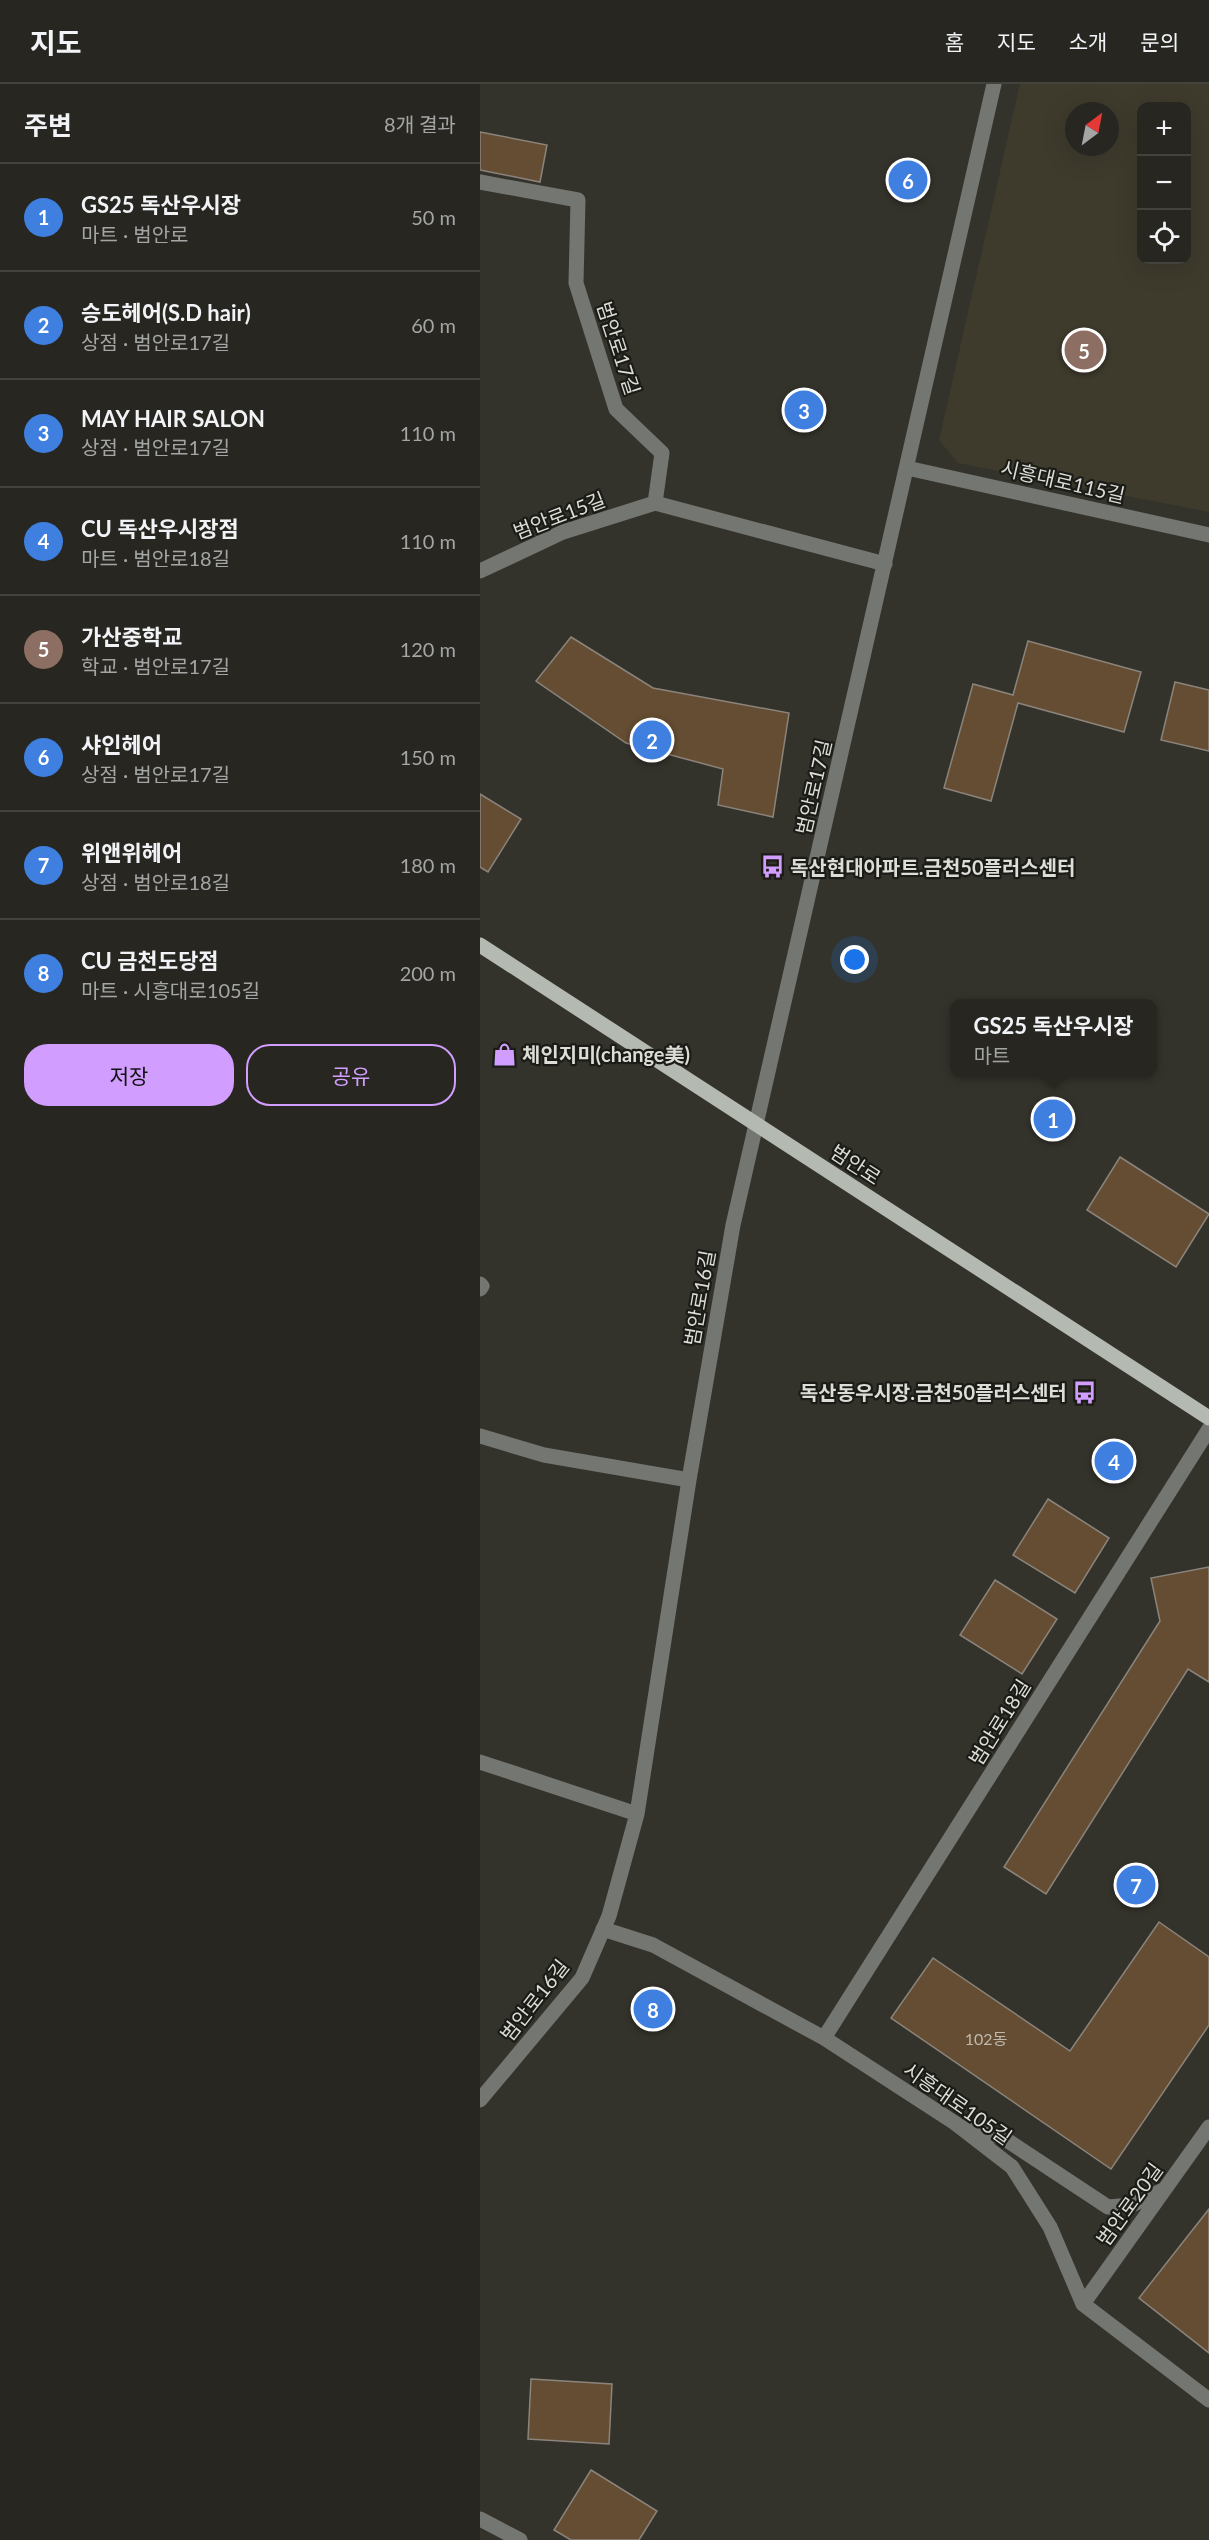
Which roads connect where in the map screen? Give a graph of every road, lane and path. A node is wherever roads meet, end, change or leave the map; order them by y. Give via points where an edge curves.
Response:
1 (994, 84) edge
2 (480, 182) edge
3 (907, 468) junction
4 (655, 503) junction
5 (1209, 535) edge
6 (885, 564) junction
7 (480, 571) edge
8 (480, 945) edge
9 (758, 1125) junction
10 (480, 1284) edge
11 (480, 1289) edge
12 (1209, 1418) edge
13 (1209, 1429) edge
14 (480, 1436) edge
15 (689, 1480) junction
16 (480, 1762) edge
17 (637, 1814) junction
18 (603, 1929) junction
19 (824, 2038) junction
20 (480, 2100) edge
21 (956, 2123) junction
22 (1209, 2127) edge
23 (1165, 2189) junction
24 (1083, 2304) junction
25 (1209, 2400) edge
26 (480, 2519) edge
27 (520, 2540) edge

1 - 3 street, 범안로17길
2 - 4 street, 범안로17길 via 578,200 576,283 616,409 662,453
3 - 5 street, 시흥대로115길
3 - 6 street, 범안로17길
4 - 6 street
4 - 7 street, 범안로15길 via 563,532
6 - 9 street, 범안로17길
8 - 9 main road, 범안로
9 - 12 main road, 범안로
9 - 15 street, 범안로16길 via 733,1225
10 - 11 street
13 - 19 street, 범안로18길
14 - 15 street via 544,1455
15 - 17 street, 범안로16길
16 - 17 street
17 - 18 street, 범안로16길
18 - 19 street, 시흥대로105길 via 653,1946
18 - 20 street, 범안로16길 via 582,1978
19 - 21 street, 시흥대로105길
21 - 23 street via 1005,2139 1108,2207 1132,2205
21 - 24 street, 시흥대로105길 via 1012,2167 1050,2227
22 - 23 street, 범안로20길
23 - 24 street, 범안로20길
24 - 25 street, 시흥대로105길
26 - 27 street

